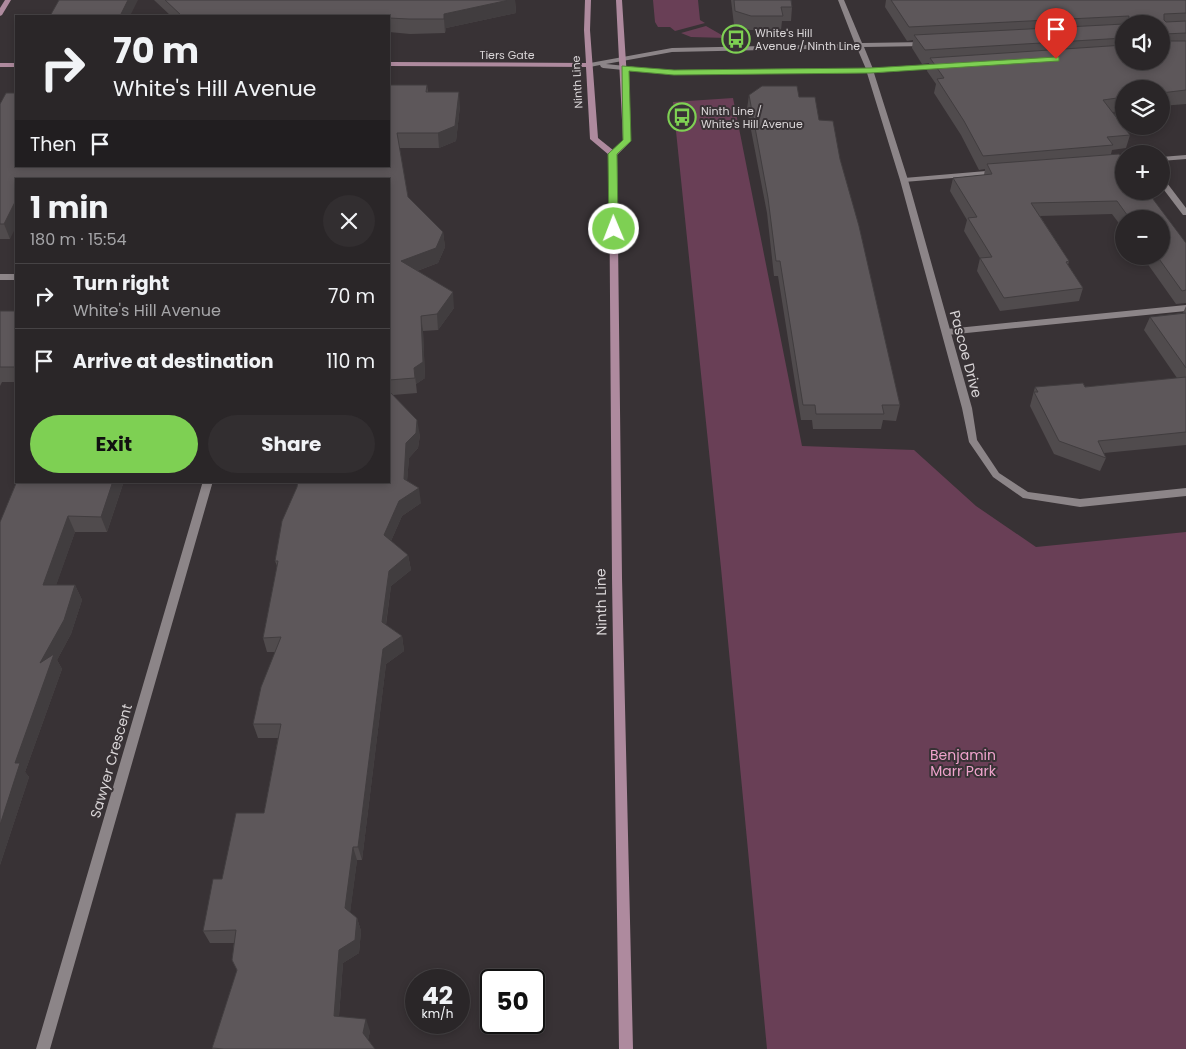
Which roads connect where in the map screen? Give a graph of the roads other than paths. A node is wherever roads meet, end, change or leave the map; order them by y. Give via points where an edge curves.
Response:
1 (8, 0) edge
2 (588, 0) edge
3 (619, 0) edge
4 (841, 0) edge
5 (0, 14) edge
6 (935, 44) edge
7 (860, 47) junction
8 (624, 59) junction
9 (390, 64) edge
10 (0, 65) edge
11 (15, 65) edge
12 (590, 65) junction
13 (949, 66) edge
14 (624, 68) junction
15 (870, 71) junction
16 (613, 154) junction
17 (1186, 157) edge
18 (1170, 158) edge
19 (1004, 172) edge
20 (904, 180) junction
21 (1170, 193) edge
22 (1186, 213) edge
23 (0, 277) edge
24 (15, 277) edge
25 (1186, 308) edge
26 (947, 332) junction
27 (207, 483) edge
28 (1186, 492) edge
29 (44, 1049) edge
30 (626, 1049) edge

1 - 5 main road
2 - 12 main road, Ninth Line
3 - 8 main road
4 - 7 street, Pascoe Drive
6 - 7 street, Tiers Gate
7 - 8 street, Tiers Gate via 672,50
7 - 15 street, Pascoe Drive
8 - 12 street, Tiers Gate
8 - 14 main road
9 - 12 main road, Tiers Gate
10 - 11 main road
12 - 14 street
12 - 16 main road, Ninth Line via 594,139
13 - 15 street
14 - 15 street via 674,72
14 - 16 main road via 627,141
15 - 20 street, Pascoe Drive
16 - 30 main road, Ninth Line
17 - 18 street
19 - 20 street
20 - 26 street, Pascoe Drive
21 - 22 street
23 - 24 street
25 - 26 street
26 - 28 street, Pascoe Drive via 972,440 996,475 1010,485 1026,495 1080,503
27 - 29 street, Sawyer Crescent

